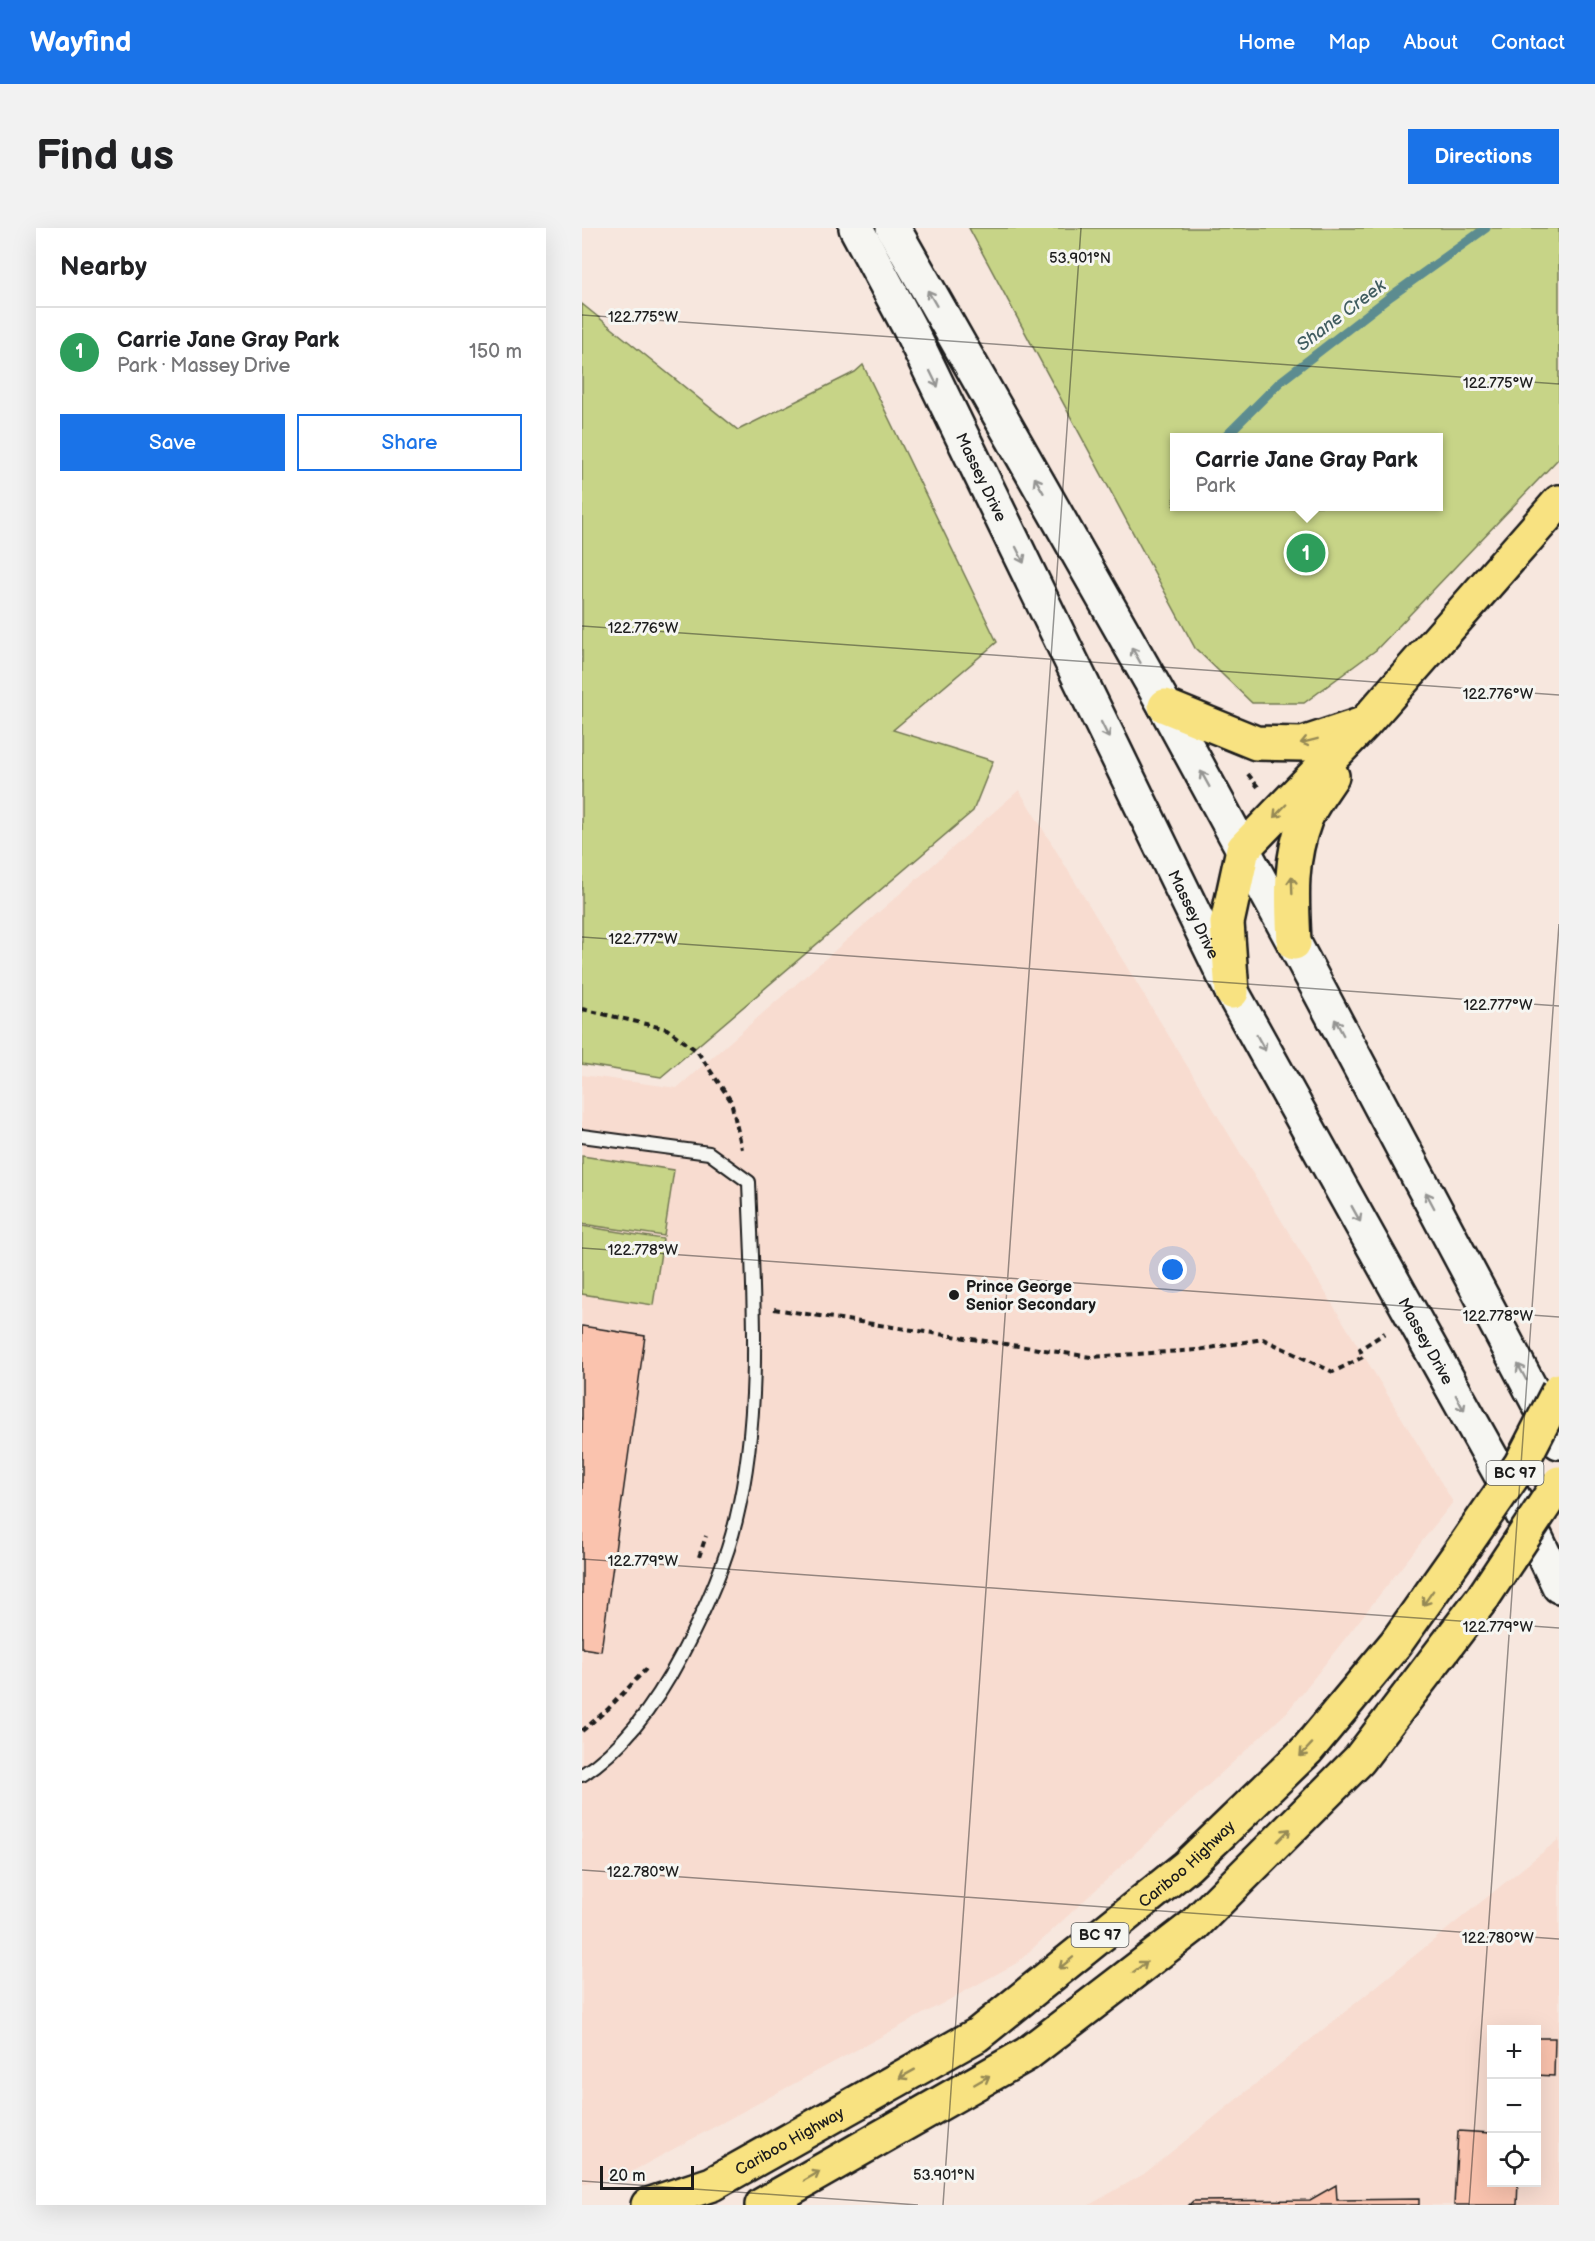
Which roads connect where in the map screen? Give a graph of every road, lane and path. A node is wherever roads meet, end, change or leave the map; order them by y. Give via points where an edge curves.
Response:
1 (856, 228) edge
2 (893, 228) edge
3 (1559, 502) edge
4 (1164, 706) junction
5 (1364, 724) junction
6 (1243, 849) junction
7 (1294, 943) junction
8 (1232, 992) junction
9 (582, 1009) edge
10 (582, 1136) edge
11 (749, 1182) junction
12 (754, 1306) junction
13 (1390, 1329) dead end
14 (1559, 1390) edge
15 (1559, 1442) edge
16 (1559, 1483) edge
17 (708, 1528) dead end
18 (1547, 1546) edge
19 (698, 1560) dead end
20 (1559, 1586) edge
21 (653, 1661) dead end
22 (582, 1731) edge
23 (582, 1775) edge
24 (648, 2205) edge
25 (762, 2205) edge

1 -> 8 street, Massey Drive via 909,327
4 -> 2 street
3 - 5 highway
5 -> 4 highway via 1304,744 1256,743
6 -> 4 street
5 -> 6 highway
7 -> 5 highway via 1291,875 1306,818
6 - 7 street
6 - 8 highway via 1227,922
15 -> 7 street
8 -> 18 street, Massey Drive
9 - 11 path via 667,1029 697,1051 731,1101
10 - 11 lane via 709,1154
11 - 12 lane
12 - 13 path via 1090,1357 1197,1350 1263,1339 1333,1372 1363,1357 1360,1349
12 - 23 lane via 756,1356 743,1478 736,1521 709,1600 662,1691 629,1733
14 -> 24 highway, Cariboo Highway / BC 97, bridge via 1521,1464 1396,1643 1307,1749 1187,1866 977,2035 712,2184
25 -> 16 highway, BC 97, bridge via 1026,2054 1192,1927 1359,1760 1484,1596
17 - 19 path
18 - 20 street, Massey Drive
21 - 22 path

